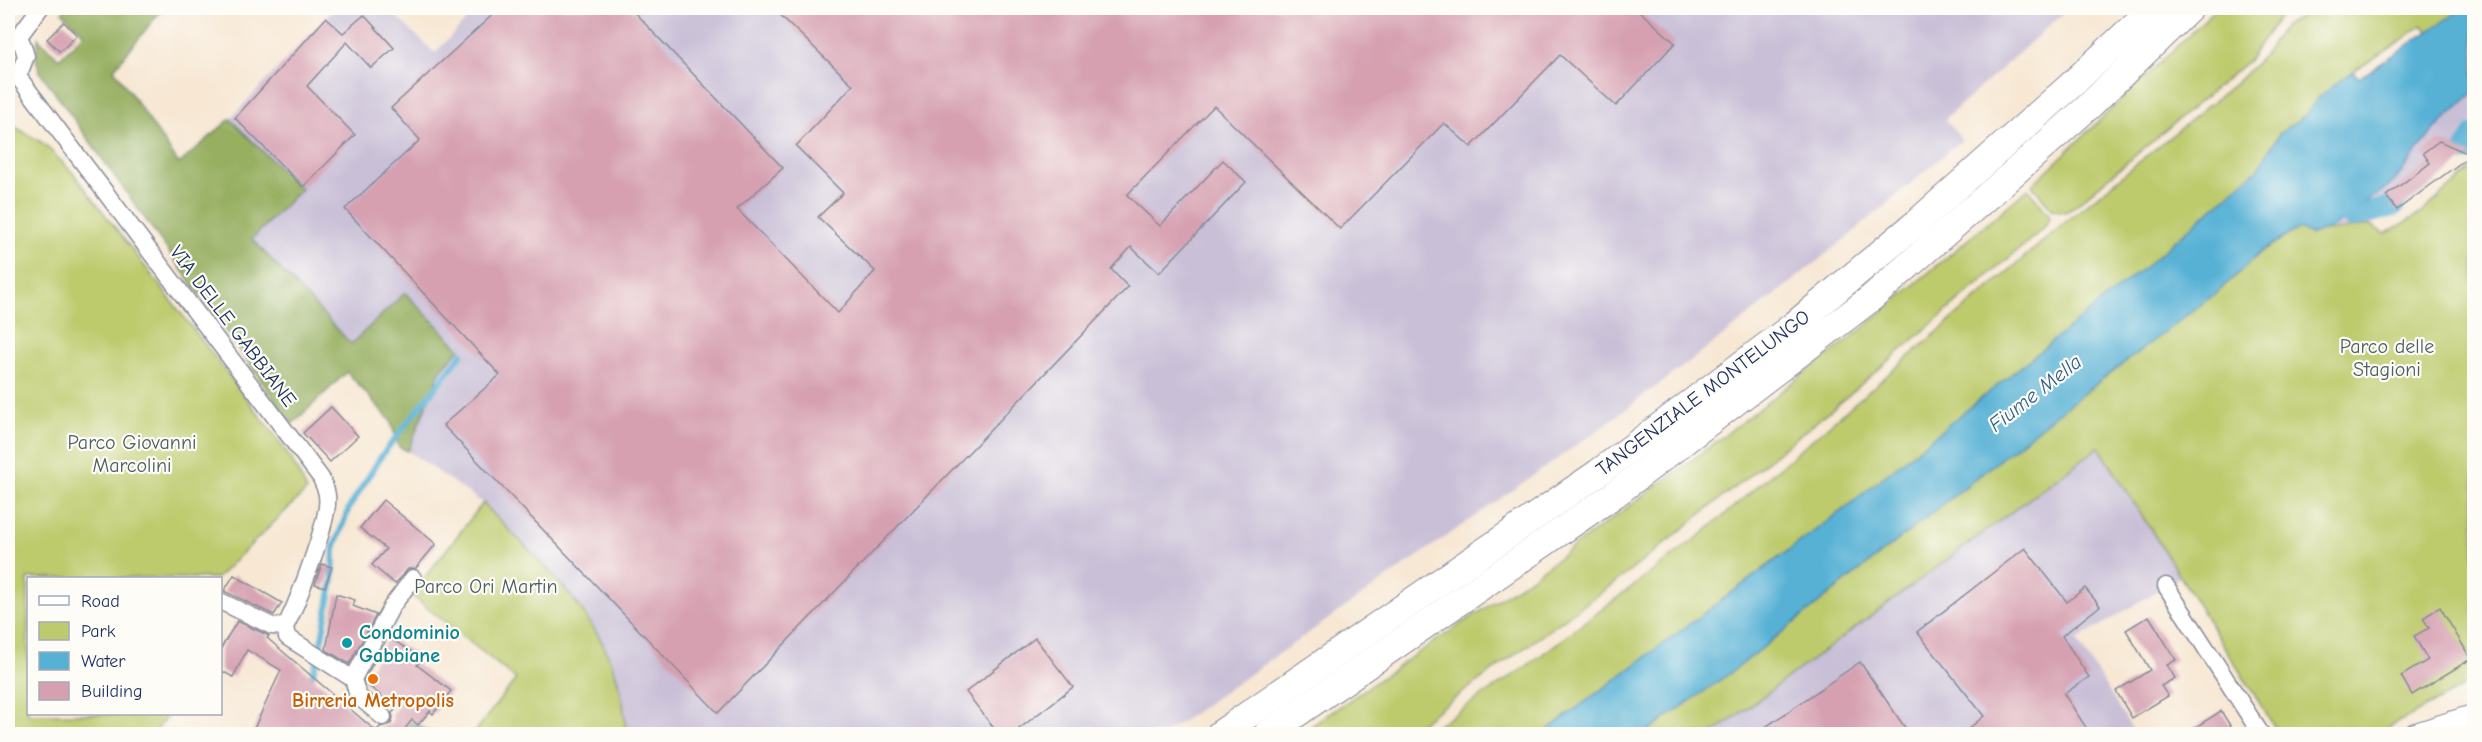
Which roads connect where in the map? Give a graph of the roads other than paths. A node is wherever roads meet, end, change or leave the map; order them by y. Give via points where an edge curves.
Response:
1 (40, 8) edge
2 (2152, 8) edge
3 (2190, 8) edge
4 (12, 37) edge
5 (12, 76) edge
6 (413, 578) dead end
7 (2166, 586) dead end
8 (222, 602) edge
9 (285, 627) junction
10 (353, 679) junction
11 (2475, 715) edge
12 (383, 717) dead end
13 (1220, 735) edge
14 (1267, 735) edge
15 (2261, 735) edge
16 (2414, 735) edge
17 (2427, 735) edge

1 - 4 street
2 - 13 highway, TANGENZIALE MONTELUNGO via 1913,226 1793,326 1598,473
3 - 14 highway, TANGENZIALE MONTELUNGO via 2088,107 1853,312 1615,494
4 - 5 street via 25,49 26,56
5 - 9 street, VIA DELLE GABBIANE via 321,478 328,496 326,517 294,612
6 - 10 street via 392,606
7 - 15 street
8 - 9 street via 272,626
9 - 10 street via 287,637
10 - 12 street via 358,696
11 - 16 street
16 - 17 street

